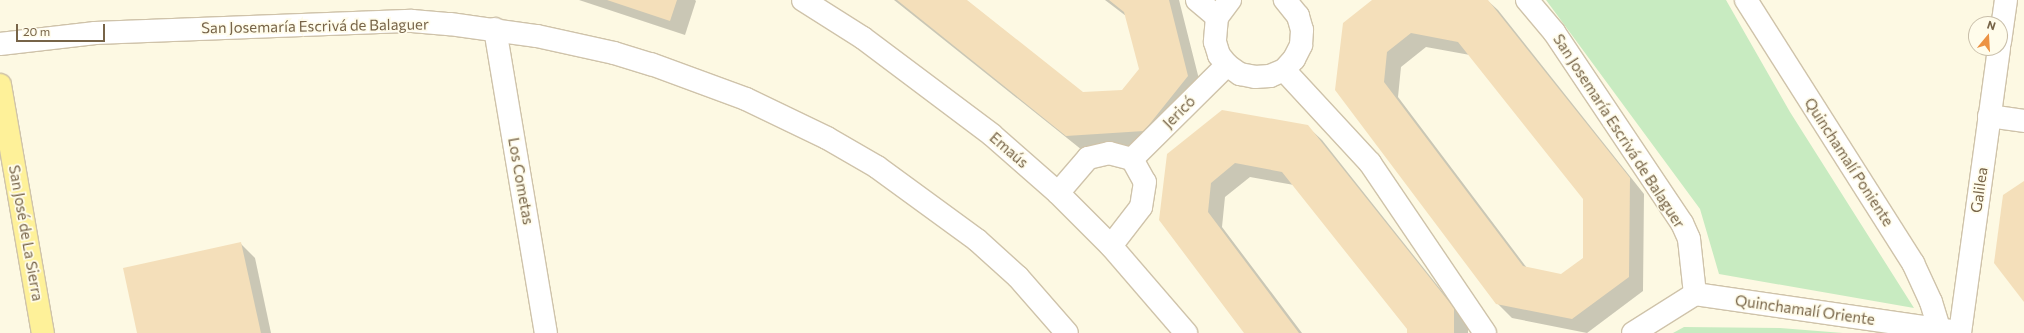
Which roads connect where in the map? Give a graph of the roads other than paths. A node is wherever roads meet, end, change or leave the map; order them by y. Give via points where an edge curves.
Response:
1 (1197, 0) edge
2 (1527, 0) edge
3 (1746, 0) edge
4 (2006, 0) edge
5 (807, 1) edge
6 (1290, 1) edge
7 (1224, 8) edge
8 (2004, 16) edge
9 (495, 29) junction
10 (0, 44) edge
11 (1998, 56) edge
12 (1227, 65) junction
13 (1284, 70) junction
14 (0, 85) edge
15 (1989, 116) junction
16 (2024, 121) edge
17 (1132, 159) junction
18 (1058, 194) junction
19 (1111, 246) junction
20 (1695, 294) junction
21 (1954, 332) edge
22 (43, 333) edge
23 (546, 333) edge
24 (1067, 333) edge
25 (1186, 333) edge
26 (1485, 333) edge
27 (1633, 333) edge

1 - 7 street
2 - 20 street, San Josemaría Escrivá de Balaguer via 1554,32 1682,223 1688,239
3 - 21 street, Quinchamalí Poniente via 1913,263 1931,302
4 - 8 street
5 - 18 street, Emaús via 863,38 992,135
6 - 13 street via 1302,30 1301,45 1294,59
7 - 12 street via 1215,42 1219,55
9 - 10 street, San Josemaría Escrivá de Balaguer via 375,21 95,33
9 - 23 street, Los Cometas
9 - 24 street, San Josemaría Escrivá de Balaguer via 574,43 651,64 746,99 827,138 907,187 977,240 1018,277
11 - 15 street, Galilea
12 - 13 street via 1240,74 1255,77 1270,76
12 - 17 street, Jericó
13 - 26 street via 1370,163
14 - 22 main road, San José de La Sierra
15 - 16 street
15 - 21 street, Galilea
17 - 18 street via 1109,153 1088,158
17 - 19 street via 1145,182 1141,207
18 - 19 street, Emaús
19 - 25 street, Emaús
20 - 21 street, Quinchamalí Oriente
20 - 27 street

